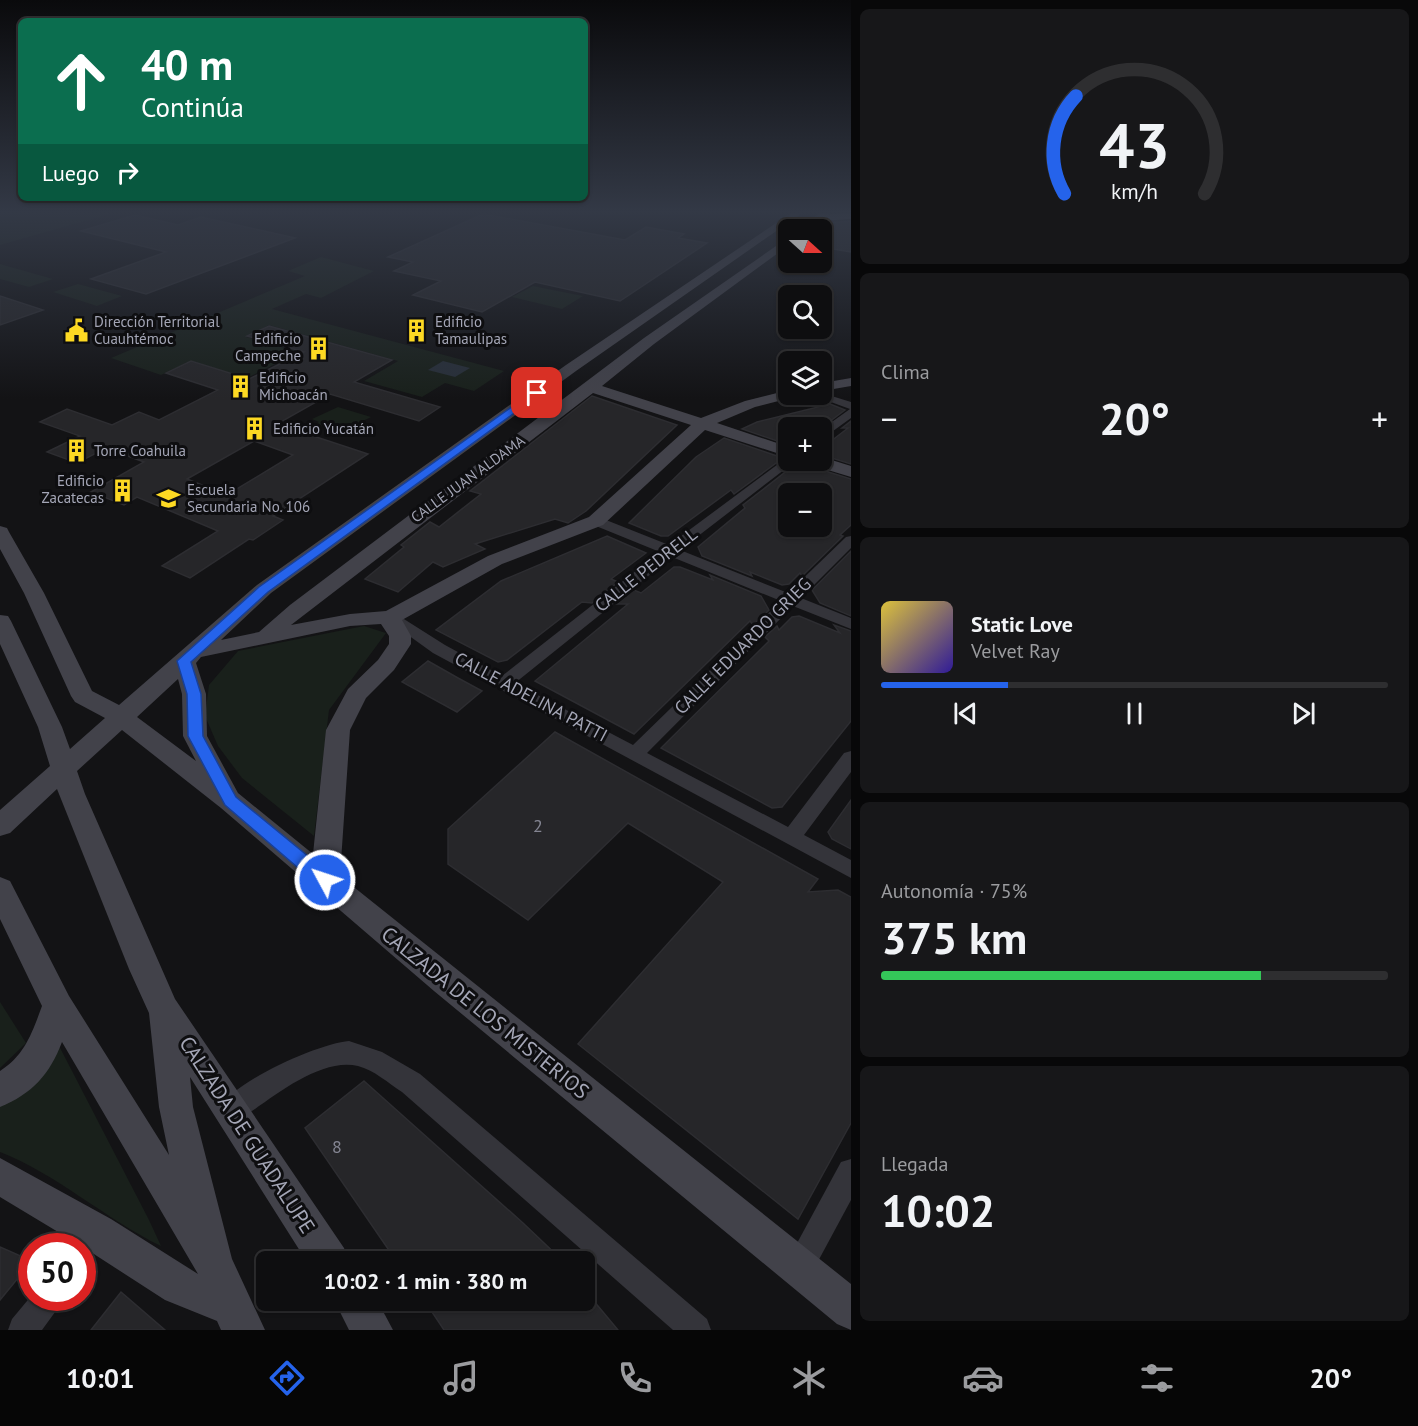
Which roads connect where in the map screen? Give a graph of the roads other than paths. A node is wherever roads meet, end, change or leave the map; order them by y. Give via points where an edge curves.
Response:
1 (706, 275) edge
2 (739, 275) edge
3 (851, 382) edge
4 (832, 385) edge
5 (591, 387) junction
6 (778, 397) edge
7 (832, 400) edge
8 (851, 406) edge
9 (851, 412) edge
10 (703, 423) junction
11 (832, 427) edge
12 (486, 430) junction
13 (519, 442) junction
14 (778, 448) edge
15 (832, 466) edge
16 (778, 468) edge
17 (851, 472) edge
18 (426, 509) junction
19 (596, 521) junction
20 (0, 532) edge
21 (340, 534) junction
22 (851, 540) edge
23 (670, 551) junction
24 (789, 600) junction
25 (391, 617) junction
26 (0, 621) edge
27 (851, 624) edge
28 (266, 636) junction
29 (188, 657) junction
30 (505, 682) junction
31 (120, 716) junction
32 (636, 753) junction
33 (851, 759) edge
34 (64, 767) junction
35 (230, 801) junction
36 (0, 826) edge
37 (792, 837) junction
38 (851, 870) edge
39 (325, 880) junction
40 (0, 889) edge
41 (58, 1006) junction
42 (165, 1009) junction
43 (0, 1090) edge
44 (232, 1109) junction
45 (851, 1172) edge
46 (0, 1176) edge
47 (77, 1233) edge
48 (96, 1246) edge
49 (323, 1251) edge
50 (212, 1259) junction
51 (799, 1268) junction
52 (851, 1310) edge
53 (38, 1311) edge
54 (361, 1311) edge
55 (238, 1318) edge
56 (23, 1330) edge
57 (372, 1330) edge
58 (696, 1330) edge

1 - 12 main road
2 - 5 main road, CALLE JUAN ALDAMA
3 - 4 main road
5 - 10 main road
5 - 13 main road, CALLE JUAN ALDAMA
6 - 10 main road
7 - 8 street
9 - 11 street
10 - 14 main road
10 - 19 main road
12 - 13 main road
12 - 21 main road
13 - 18 main road, CALLE JUAN ALDAMA
15 - 17 main road
16 - 23 street, CALLE PEDRELL
18 - 21 main road
18 - 28 main road, CALLE JUAN ALDAMA
19 - 23 street
19 - 25 main road via 495,560
20 - 31 main road, CALZADA DE LOS MISTERIOS via 83,696
21 - 29 main road via 264,589
22 - 24 street, CALLE EDUARDO GRIEG
23 - 24 street
23 - 30 street, CALLE PEDRELL
24 - 27 street
24 - 32 street, CALLE EDUARDO GRIEG
25 - 28 main road via 363,617
25 - 30 street, CALLE ADELINA PATTI via 439,649
25 - 39 main road via 400,644 356,694 338,730
26 - 34 main road, CALZADA DE GUADALUPE via 50,727
28 - 29 main road
29 - 31 main road
29 - 35 main road via 195,736
30 - 32 street, CALLE ADELINA PATTI
31 - 34 main road
31 - 35 main road, CALZADA DE LOS MISTERIOS
32 - 37 street, CALLE ADELINA PATTI
33 - 37 street
34 - 36 main road
34 - 42 main road, CALZADA DE GUADALUPE via 145,969
35 - 39 main road, CALZADA DE LOS MISTERIOS
37 - 38 street, CALLE ADELINA PATTI
39 - 51 main road, CALZADA DE LOS MISTERIOS
40 - 41 main road
41 - 43 main road via 40,1056 24,1075
41 - 50 main road
42 - 44 main road, CALZADA DE GUADALUPE
42 - 50 main road, CALZADA DE GUADALUPE via 176,1107
44 - 49 main road, CALZADA DE GUADALUPE
44 - 58 street via 313,1060 329,1055 348,1053 382,1065 411,1083
45 - 51 street
46 - 47 main road, CALZADA DE GUADALUPE
48 - 55 main road, CALZADA DE GUADALUPE
50 - 55 main road, CALZADA DE GUADALUPE
51 - 52 main road, CALZADA DE LOS MISTERIOS
53 - 56 street
54 - 57 main road

